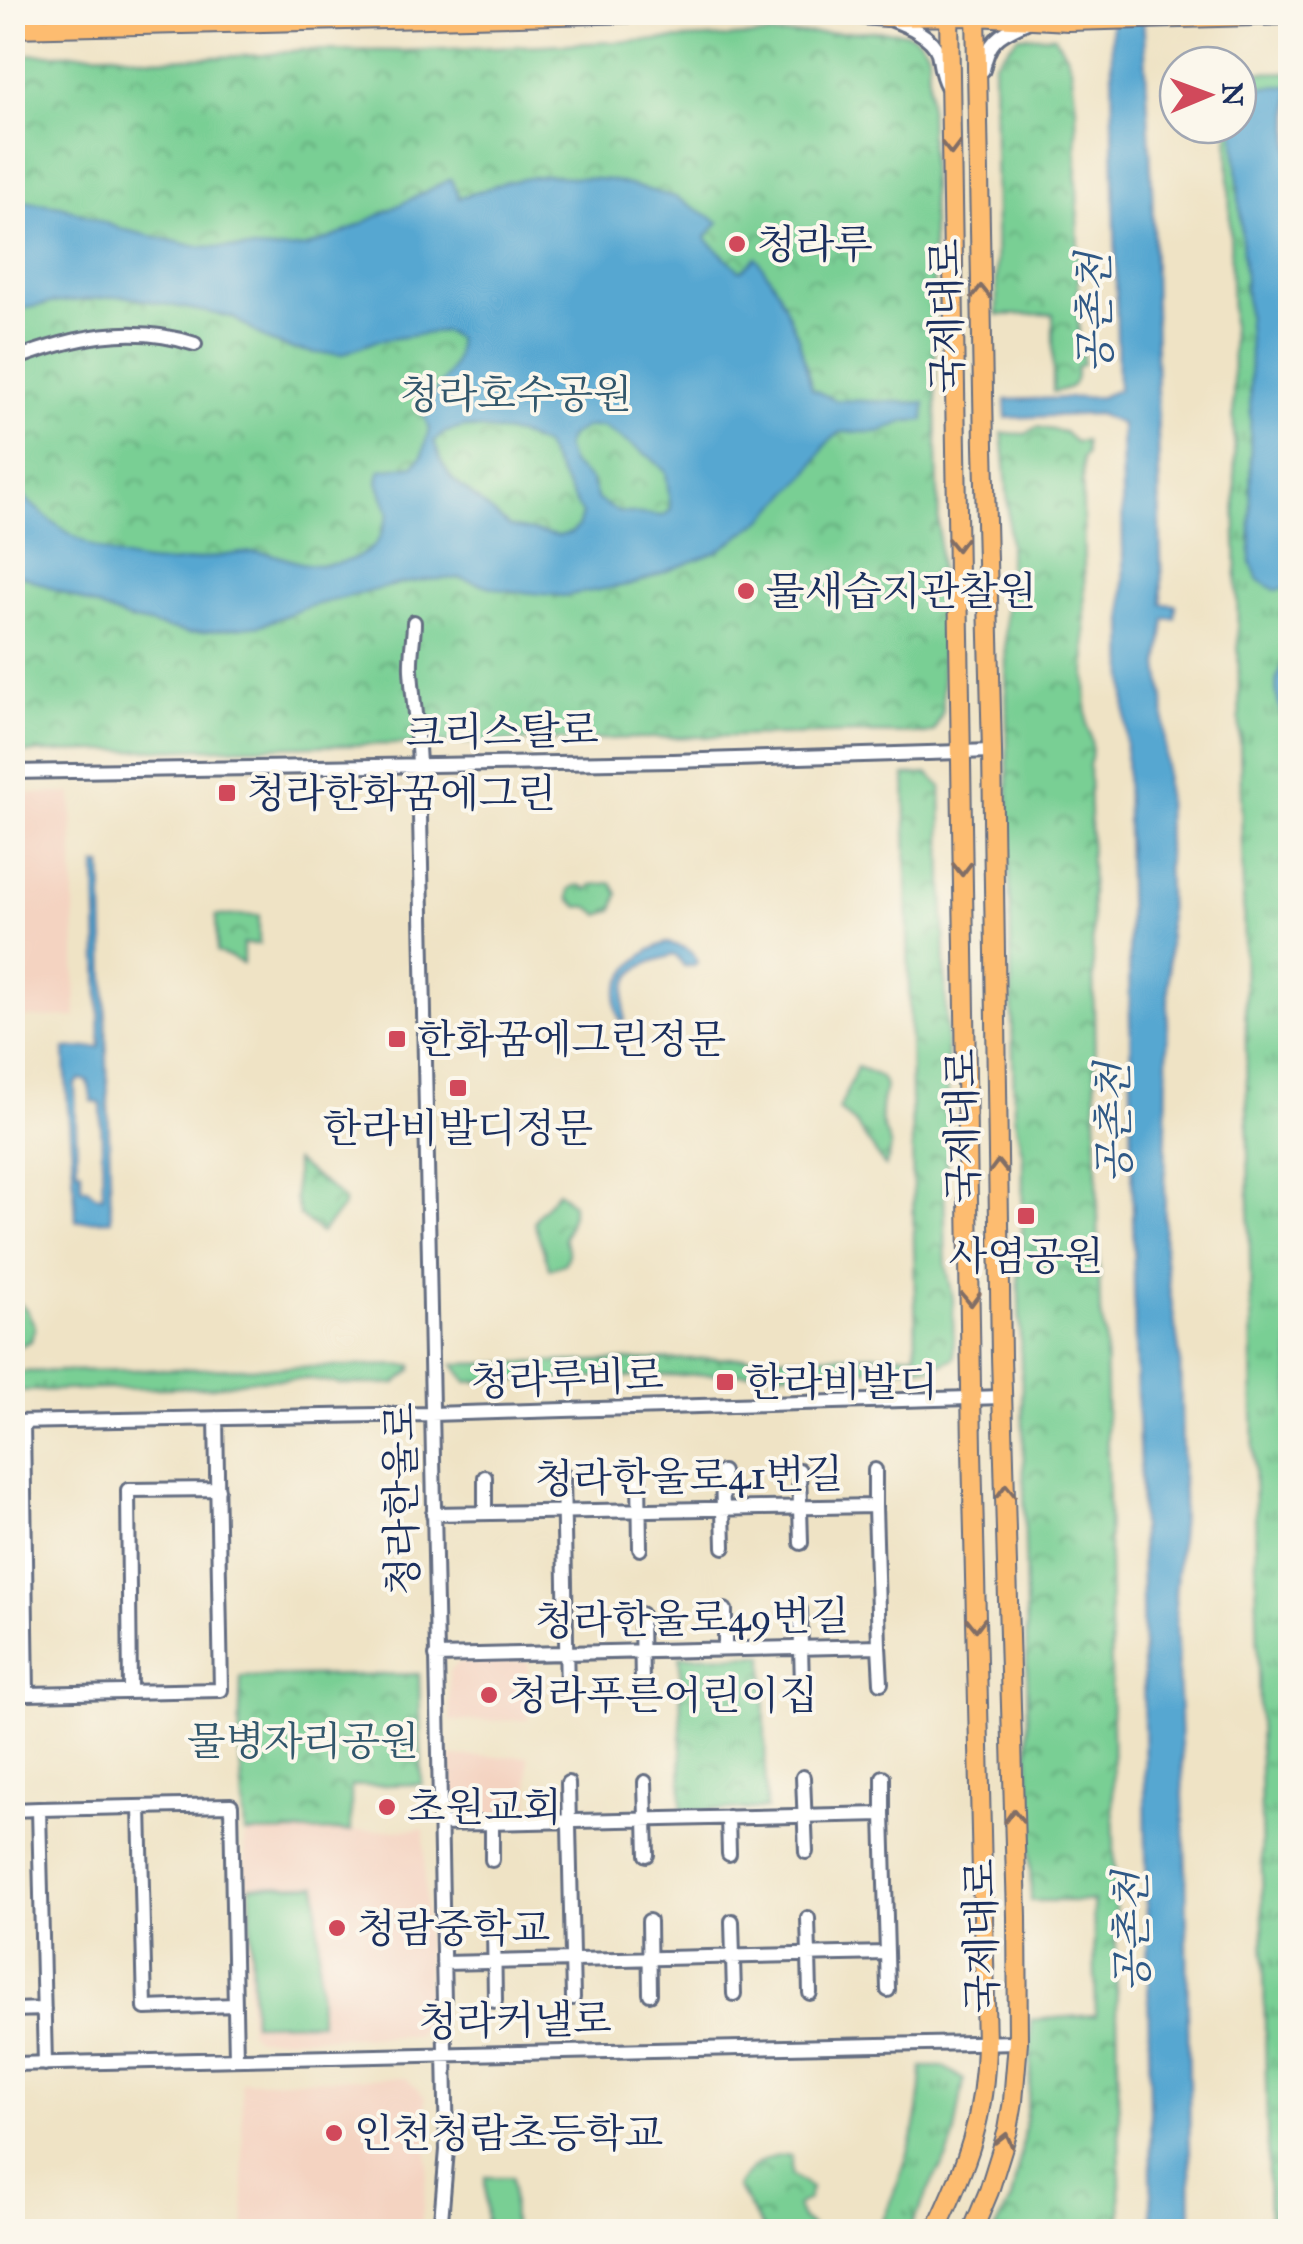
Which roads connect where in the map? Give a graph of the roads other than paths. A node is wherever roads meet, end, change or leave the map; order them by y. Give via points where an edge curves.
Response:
1 (683, 12) edge
2 (821, 12) edge
3 (949, 14) edge
4 (976, 14) edge
5 (403, 15) edge
6 (1290, 15) edge
7 (887, 18) junction
8 (1030, 20) junction
9 (12, 28) edge
10 (950, 93) junction
11 (978, 97) junction
12 (195, 344) dead end
13 (12, 360) edge
14 (414, 622) dead end
15 (992, 751) junction
16 (960, 753) junction
17 (419, 766) junction
18 (12, 772) edge
19 (1002, 1397) junction
20 (972, 1398) junction
21 (431, 1414) junction
22 (216, 1418) junction
23 (18, 1422) edge
24 (799, 1470) dead end
25 (875, 1470) dead end
26 (722, 1472) dead end
27 (563, 1474) dead end
28 (639, 1474) dead end
29 (485, 1477) dead end
30 (218, 1488) junction
31 (18, 1492) edge
32 (875, 1506) junction
33 (800, 1507) junction
34 (723, 1508) junction
35 (640, 1510) junction
36 (564, 1511) junction
37 (486, 1513) junction
38 (433, 1514) junction
39 (800, 1543) dead end
40 (724, 1547) dead end
41 (640, 1549) dead end
42 (877, 1576) joint
43 (800, 1609) dead end
44 (725, 1610) dead end
45 (641, 1614) dead end
46 (879, 1646) junction
47 (801, 1648) junction
48 (725, 1649) junction
49 (642, 1651) junction
50 (566, 1653) junction
51 (436, 1656) junction
52 (881, 1683) dead end
53 (802, 1685) dead end
54 (642, 1688) dead end
55 (130, 1692) junction
56 (567, 1693) dead end
57 (20, 1694) edge
58 (804, 1777) dead end
59 (883, 1777) dead end
60 (645, 1782) dead end
61 (568, 1783) dead end
62 (140, 1807) junction
63 (12, 1810) edge
64 (39, 1810) junction
65 (883, 1814) junction
66 (805, 1816) junction
67 (728, 1817) junction
68 (646, 1819) junction
69 (569, 1821) junction
70 (492, 1822) junction
71 (440, 1824) junction
72 (806, 1852) dead end
73 (729, 1854) dead end
74 (647, 1855) dead end
75 (492, 1860) dead end
76 (808, 1918) dead end
77 (732, 1920) dead end
78 (648, 1921) dead end
79 (494, 1925) dead end
80 (887, 1953) junction
81 (809, 1955) junction
82 (733, 1957) junction
83 (650, 1958) junction
84 (572, 1960) junction
85 (495, 1962) junction
86 (442, 1963) junction
87 (888, 1990) dead end
88 (810, 1992) dead end
89 (650, 1994) dead end
90 (734, 1994) dead end
91 (574, 1998) dead end
92 (496, 2001) dead end
93 (235, 2005) junction
94 (44, 2009) junction
95 (12, 2010) edge
96 (1018, 2042) junction
97 (986, 2044) junction
98 (444, 2054) junction
99 (236, 2060) junction
100 (12, 2064) edge
101 (45, 2064) junction
102 (440, 2232) edge
103 (935, 2232) edge
104 (972, 2232) edge

1 - 5 main road
2 - 7 main road
3 - 4 main road
3 - 7 main road
3 - 10 main road, 국제대로
4 - 8 main road
4 - 11 main road, 국제대로
5 - 9 main road
6 - 8 main road
7 - 10 street via 932,44
8 - 11 street via 986,50
10 -> 16 main road, 국제대로
15 -> 11 main road, 국제대로
12 - 13 street via 151,333 120,334
14 - 17 street, 청라한울로 via 410,664
15 - 16 street, 크리스탈로
19 -> 15 main road, 국제대로
16 - 17 street, 크리스탈로
16 -> 20 main road, 국제대로
17 - 18 street, 크리스탈로
17 - 21 street, 청라한울로
19 - 20 street, 청라루비로
96 -> 19 main road, 국제대로
20 - 21 street, 청라루비로
20 -> 97 main road, 국제대로
21 - 22 street, 청라루비로
21 - 38 street, 청라한울로
22 - 23 street, 청라루비로
22 - 30 street
23 - 31 street
24 - 33 street
25 - 32 street
26 - 34 street
27 - 36 street
28 - 35 street
29 - 37 street
30 - 55 street via 128,1490
30 - 55 street via 221,1690
31 - 57 street
32 - 33 street, 청라한울로41번길
32 - 42 street, 청라한울로41번길
33 - 34 street, 청라한울로41번길
33 - 39 street
34 - 35 street, 청라한울로41번길
34 - 40 street
35 - 36 street, 청라한울로41번길
35 - 41 street
36 - 37 street, 청라한울로41번길
36 - 50 street
37 - 38 street, 청라한울로41번길
38 - 51 street, 청라한울로
42 - 46 street, 청라한울로49번길
43 - 47 street
44 - 48 street
45 - 49 street
46 - 47 street, 청라한울로49번길
46 - 52 street
47 - 48 street, 청라한울로49번길
47 - 53 street
48 - 49 street, 청라한울로49번길
49 - 50 street, 청라한울로49번길
49 - 54 street
50 - 51 street, 청라한울로49번길
50 - 56 street
51 - 71 street, 청라한울로
55 - 57 street
58 - 66 street
59 - 65 street
60 - 68 street
61 - 69 street
62 - 64 street
62 - 93 street via 231,1806
62 - 93 street via 145,2008
63 - 64 street
64 - 94 street
65 - 66 street
65 - 80 street
66 - 67 street
66 - 72 street
67 - 68 street
67 - 73 street
68 - 69 street
68 - 74 street
69 - 70 street
69 - 84 street
70 - 71 street
70 - 75 street
71 - 86 street, 청라한울로
76 - 81 street
77 - 82 street
78 - 83 street
79 - 85 street
80 - 81 street
80 - 87 street
81 - 82 street
81 - 88 street
82 - 83 street
82 - 90 street
83 - 84 street
83 - 89 street
84 - 85 street
84 - 91 street
85 - 86 street
85 - 92 street
86 - 98 street, 청라한울로
93 - 99 street
94 - 95 street
94 - 101 street
96 - 97 street, 청라커낼로
104 -> 96 main road, 국제대로 via 1008,2130
97 - 98 street, 청라커낼로
97 - 103 main road, 국제대로 via 974,2139
98 - 99 street, 청라커낼로
98 - 102 street, 청라한울로
99 - 101 street, 청라커낼로
100 - 101 street, 청라커낼로

